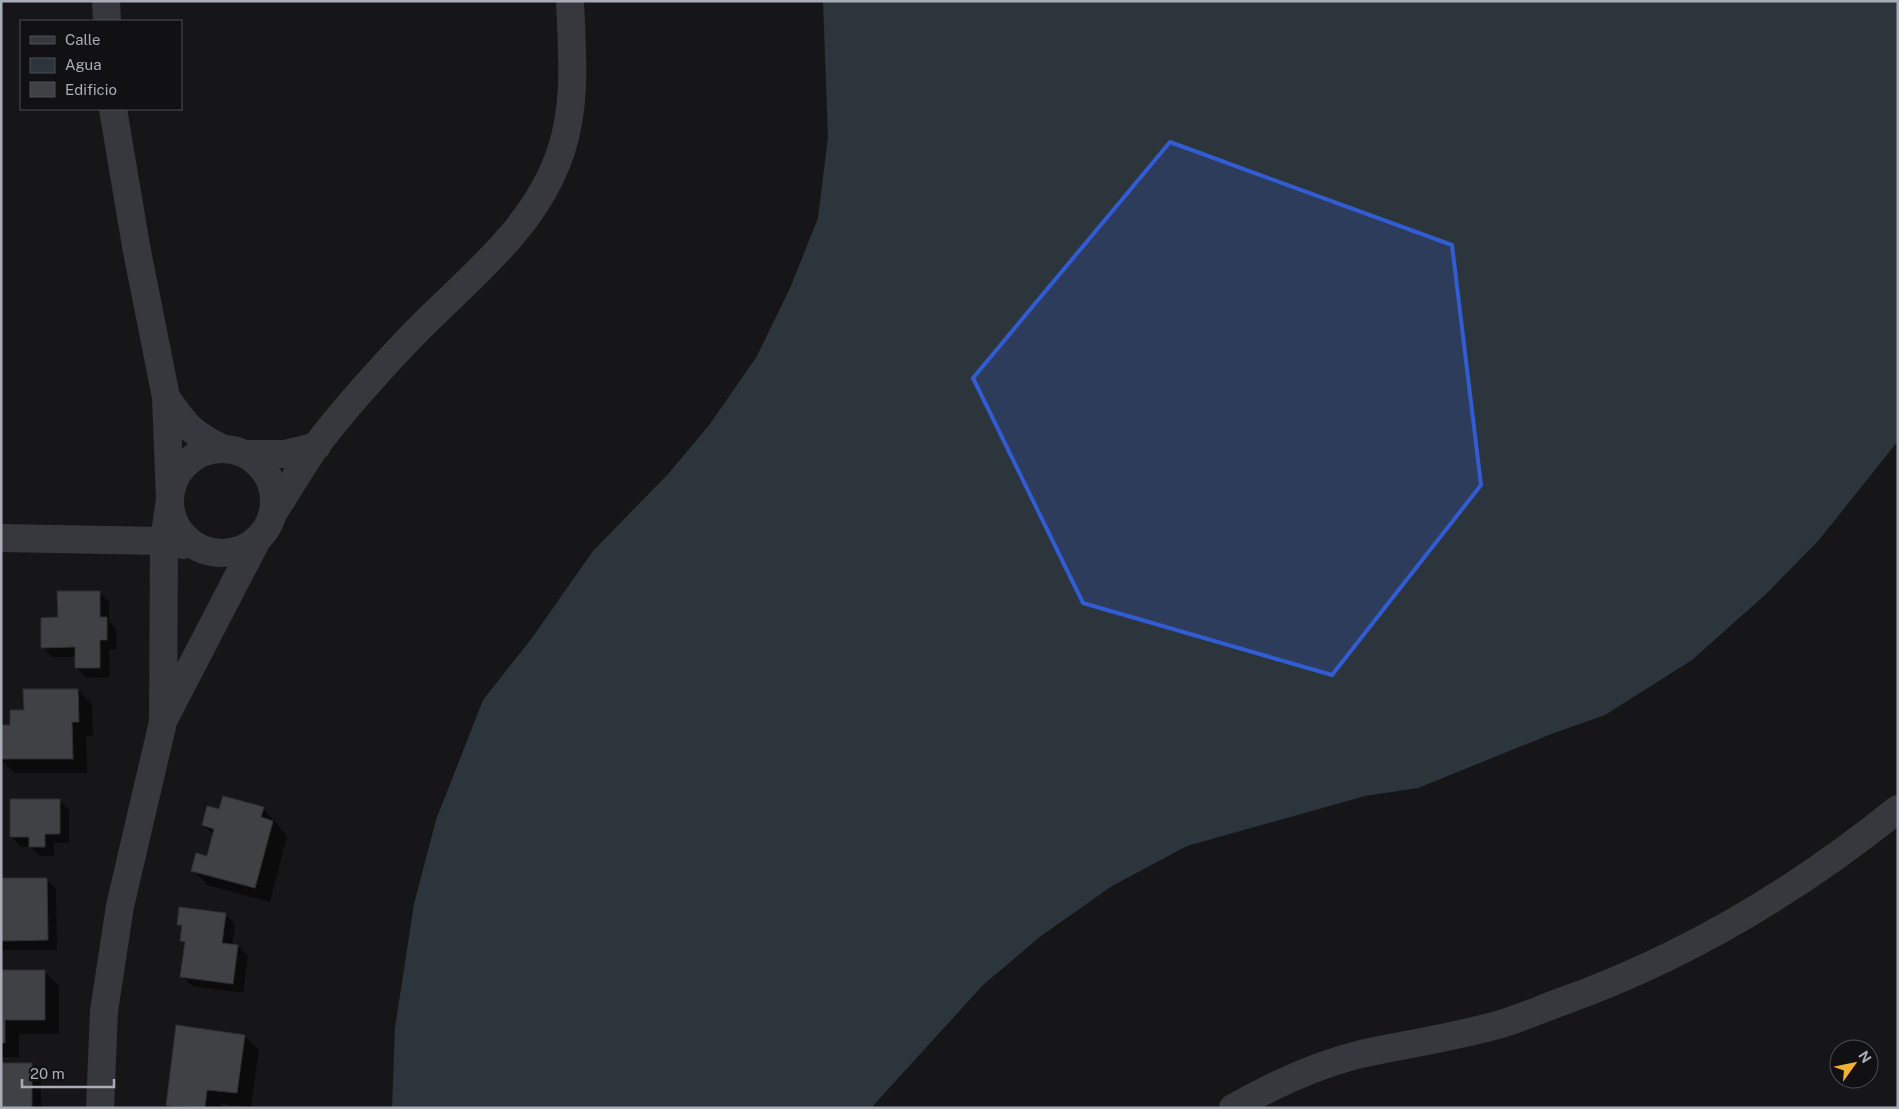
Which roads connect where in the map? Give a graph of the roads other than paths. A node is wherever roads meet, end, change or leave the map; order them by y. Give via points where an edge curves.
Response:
1 (106, 1) edge
2 (570, 1) edge
3 (107, 20) edge
4 (113, 110) edge
5 (166, 397) junction
6 (316, 446) junction
7 (234, 451) junction
8 (170, 499) junction
9 (273, 513) junction
10 (1, 538) edge
11 (257, 540) junction
12 (164, 541) junction
13 (204, 550) junction
14 (162, 722) junction
15 (1898, 809) edge
16 (100, 1108) edge
17 (1232, 1108) edge

1 - 3 street
2 - 6 street via 572,105 561,151 546,188 520,226 485,266 406,341
4 - 5 street
5 - 7 street via 184,423 201,438
5 - 8 street
6 - 7 street via 285,454
6 - 9 street
7 - 8 street via 207,451 187,463 173,483
7 - 9 street via 259,464 269,478 274,496
8 - 12 street
8 - 13 street via 178,530 189,542
9 - 11 street
10 - 12 street
11 - 13 street via 232,553
11 - 14 street
12 - 13 street
12 - 14 street
14 - 16 street via 120,906 104,1012
15 - 17 street via 1854,844 1758,909 1645,968 1503,1023 1423,1043 1360,1054 1322,1066 1285,1080

